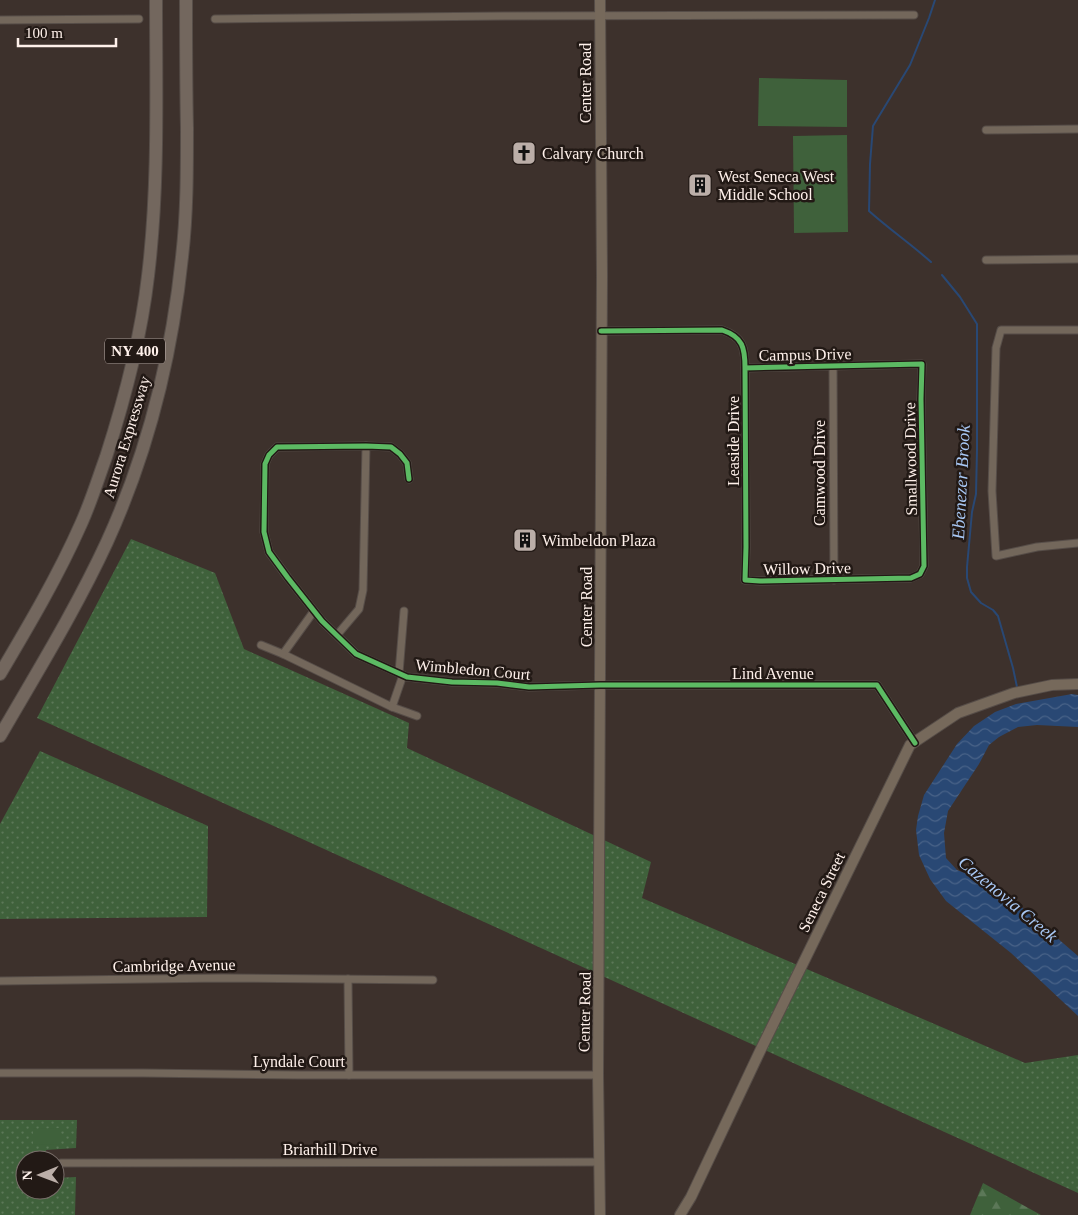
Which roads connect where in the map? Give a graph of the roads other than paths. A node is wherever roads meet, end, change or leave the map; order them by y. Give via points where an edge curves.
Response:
1 (156, 0) edge
2 (186, 0) edge
3 (600, 0) edge
4 (914, 15) dead end
5 (600, 16) junction
6 (139, 19) dead end
7 (215, 19) dead end
8 (0, 20) edge
9 (1078, 129) edge
10 (986, 130) dead end
11 (1078, 259) edge
12 (986, 260) dead end
13 (1078, 330) edge
14 (602, 331) junction
15 (885, 364) joint
16 (833, 365) junction
17 (746, 368) junction
18 (366, 446) junction
19 (409, 480) dead end
20 (746, 515) joint
21 (1078, 543) edge
22 (906, 578) joint
23 (834, 580) junction
24 (314, 611) junction
25 (404, 611) dead end
26 (337, 635) junction
27 (262, 645) dead end
28 (283, 654) junction
29 (0, 674) edge
30 (401, 674) junction
31 (1078, 684) edge
32 (600, 685) junction
33 (392, 707) junction
34 (417, 716) dead end
35 (0, 736) edge
36 (915, 743) junction
37 (348, 979) junction
38 (433, 980) dead end
39 (0, 982) edge
40 (0, 1074) edge
41 (349, 1075) junction
42 (598, 1075) junction
43 (599, 1162) junction
44 (65, 1163) edge
45 (600, 1215) edge
46 (680, 1215) edge

1 - 29 highway, Aurora Expressway / NY 400 via 153,227 140,330 129,378 81,524 38,611
2 - 35 highway, Aurora Expressway / NY 400 via 185,214 168,355 124,502 61,632
3 - 5 main road, Center Road
4 - 5 street
5 - 7 street
5 - 14 main road, Center Road
6 - 8 street
9 - 10 street
11 - 12 street
13 - 21 street via 1001,330 996,348 992,491 996,556
14 - 17 street, Campus Drive via 722,330 740,341
14 - 32 main road, Center Road
15 - 16 street, Campus Drive
15 - 22 street, Smallwood Drive via 922,364 924,566 916,577
16 - 17 street, Campus Drive
16 - 23 street, Camwood Drive
17 - 20 street, Leaside Drive
18 - 19 street, Wimbledon Court via 391,447 400,454 407,463
18 - 24 street, Wimbledon Court via 277,447 265,464 264,532 269,552
18 - 26 street via 363,590 359,609
20 - 23 street, Willow Drive via 744,580
22 - 23 street, Willow Drive
24 - 26 street, Wimbledon Court
24 - 28 street
25 - 30 street
26 - 30 street, Wimbledon Court via 356,654
27 - 28 street
28 - 33 street
30 - 32 street, Wimbledon Court via 452,682 529,687
30 - 33 street
31 - 36 main road, Seneca Street via 1052,685 1014,693 958,713
32 - 36 street, Lind Avenue via 877,686
32 - 42 main road, Center Road
33 - 34 street
36 - 46 main road, Seneca Street via 910,745
37 - 38 street, Cambridge Avenue
37 - 39 street, Cambridge Avenue
37 - 41 street
40 - 41 street, Lyndale Court
41 - 42 street, Lyndale Court
42 - 43 main road, Center Road
43 - 44 street, Briarhill Drive
43 - 45 main road, Center Road

